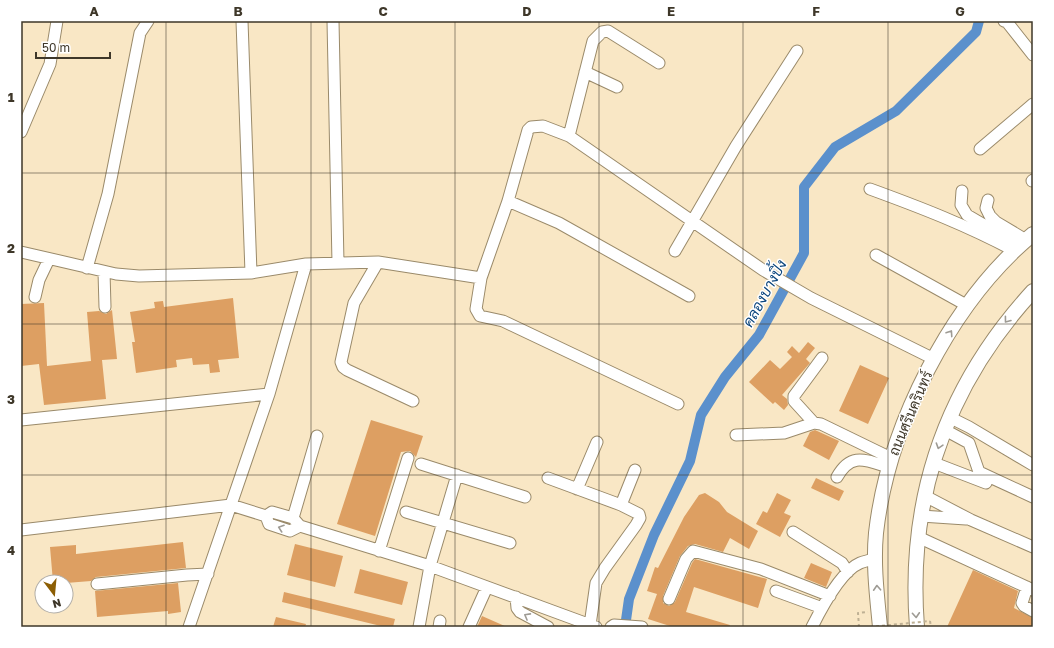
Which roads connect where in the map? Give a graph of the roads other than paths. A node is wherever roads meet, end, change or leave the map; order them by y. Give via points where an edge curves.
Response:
1 (58, 21) edge
2 (148, 21) edge
3 (242, 21) edge
4 (333, 21) edge
5 (1005, 22) edge
6 (797, 51) dead end
7 (1033, 55) edge
8 (659, 63) dead end
9 (585, 72) junction
10 (617, 87) dead end
11 (1033, 104) edge
12 (21, 132) edge
13 (569, 136) junction
14 (980, 149) dead end
15 (870, 189) dead end
16 (962, 191) dead end
17 (988, 200) dead end
18 (508, 201) junction
19 (692, 221) junction
20 (1024, 243) edge
21 (674, 250) dead end
22 (21, 252) edge
23 (876, 255) dead end
24 (49, 259) junction
25 (378, 262) junction
26 (306, 264) junction
27 (338, 264) junction
28 (87, 268) junction
29 (104, 272) junction
30 (251, 272) junction
31 (481, 278) junction
32 (1033, 291) edge
33 (35, 296) dead end
34 (689, 296) dead end
35 (968, 306) junction
36 (105, 307) dead end
37 (822, 358) dead end
38 (934, 359) junction
39 (269, 394) junction
40 (413, 401) dead end
41 (678, 404) dead end
42 (21, 420) edge
43 (947, 423) junction
44 (814, 424) junction
45 (736, 435) dead end
46 (317, 436) dead end
47 (597, 442) dead end
48 (408, 458) dead end
49 (890, 462) junction
50 (934, 463) junction
51 (421, 464) dead end
52 (1033, 465) edge
53 (635, 470) dead end
54 (457, 475) junction
55 (837, 477) dead end
56 (548, 478) dead end
57 (577, 489) junction
58 (925, 496) junction
59 (1033, 496) edge
60 (525, 497) dead end
61 (1033, 504) edge
62 (231, 505) junction
63 (621, 505) junction
64 (406, 512) dead end
65 (921, 516) junction
66 (970, 520) junction
67 (297, 522) junction
68 (443, 523) junction
69 (21, 530) edge
70 (793, 532) dead end
71 (918, 537) junction
72 (510, 543) dead end
73 (1033, 547) edge
74 (379, 551) junction
75 (875, 559) junction
76 (430, 566) junction
77 (848, 572) junction
78 (208, 574) junction
79 (96, 584) dead end
80 (487, 587) junction
81 (1030, 588) edge
82 (776, 591) dead end
83 (830, 596) junction
84 (516, 597) junction
85 (669, 599) dead end
86 (820, 610) junction
87 (1033, 611) edge
88 (593, 626) edge
89 (613, 626) edge
90 (189, 627) edge
91 (419, 627) edge
92 (469, 627) edge
93 (548, 627) edge
94 (642, 627) edge
95 (812, 627) edge
96 (880, 627) edge
97 (917, 627) edge

1 - 12 street via 50,64
2 - 28 street via 140,33 110,187
3 - 30 street
4 - 27 street
5 - 7 street
6 - 19 street
8 - 9 street via 608,31 602,32 593,41
9 - 10 street
9 - 13 street
11 - 14 street
13 - 18 street via 542,126 531,127 528,130
13 - 19 street
15 - 20 street via 976,230
16 - 20 street via 961,205 967,215
17 - 20 street via 986,208 990,216
18 - 31 street
18 - 34 street via 559,223
19 - 21 street
19 - 38 street via 763,270 811,298
20 - 35 main road, ถนนศรีนครินทร์ via 995,272
22 - 24 street
23 - 35 street
24 - 28 street
24 - 33 street
25 - 27 street
25 - 31 street
25 - 40 street via 354,303 341,362 347,370
26 - 27 street
26 - 30 street
26 - 39 street
28 - 29 street
29 - 30 street via 139,276
29 - 36 street
31 - 41 street via 476,309 480,316 503,321
32 -> 43 main road via 1009,317 990,345 958,397
38 -> 35 main road, ถนนศรีนครินทร์
37 - 44 street via 794,396 794,401
38 - 49 main road, ถนนศรีนครินทร์ via 903,424
39 - 42 street
39 - 62 street
43 -> 50 main road
43 - 52 street via 969,427
43 - 59 street via 969,443 979,472
44 - 45 street via 784,433
44 - 49 street via 835,430
46 - 67 street
47 - 57 street
48 - 74 street
49 - 55 street via 854,460 842,467
49 - 75 main road, ถนนศรีนครินทร์ via 880,508
50 - 58 main road
50 - 61 street via 967,474
51 - 54 street
53 - 63 street
54 - 60 street
54 - 68 street
56 - 57 street
57 - 63 street
58 - 65 main road
58 - 66 street
62 - 67 street via 266,516 269,524 290,531
62 - 69 street
62 - 78 street
63 - 88 street via 639,514 640,518 596,583
64 - 68 street
65 - 66 street
65 - 71 main road
66 - 73 street
67 - 74 street
68 - 72 street
68 - 76 street
70 - 77 street via 842,564
71 - 81 street
71 -> 97 main road via 915,590
74 - 76 street
75 - 77 street via 859,563
96 -> 75 main road, ถนนศรีนครินทร์
76 - 80 street
76 - 91 street
77 - 83 street
78 - 79 street
78 - 90 street
80 - 84 street
80 - 92 street
81 - 87 street via 1022,603
82 - 86 street via 817,606
83 - 85 street via 760,569 693,551 686,559
83 - 86 street
84 - 88 street
93 -> 84 street via 520,612
86 - 95 street
89 - 94 street

